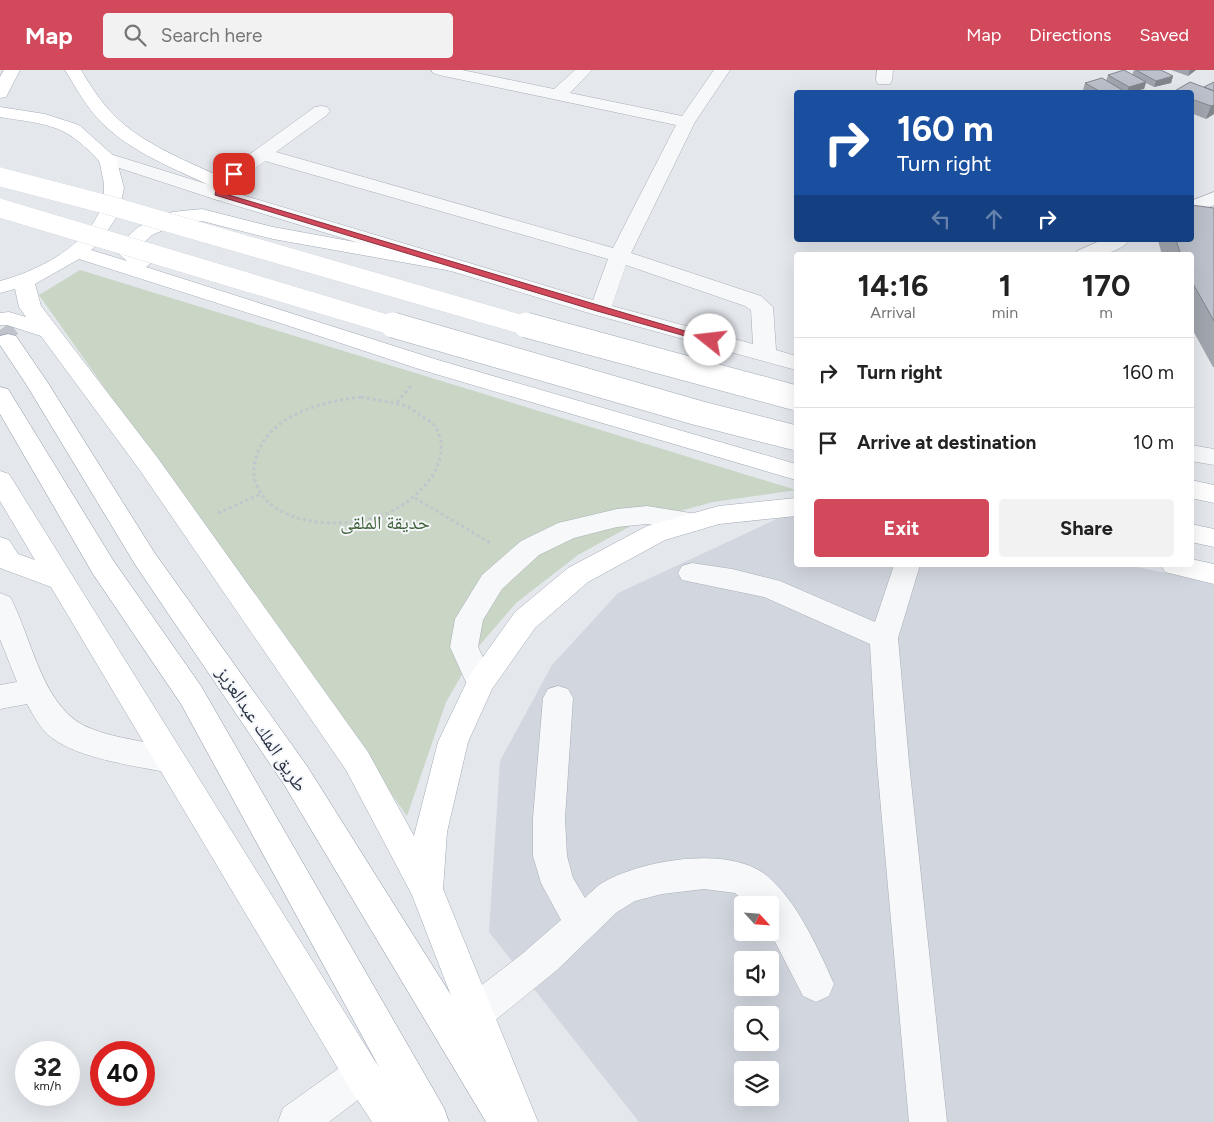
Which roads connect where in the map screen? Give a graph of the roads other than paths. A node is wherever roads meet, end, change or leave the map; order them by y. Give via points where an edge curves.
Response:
1 (73, 70) edge
2 (439, 70) edge
3 (584, 70) edge
4 (722, 70) edge
5 (558, 95) junction
6 (322, 111) dead end
7 (0, 112) edge
8 (686, 122) junction
9 (262, 154) junction
10 (107, 158) junction
11 (0, 177) edge
12 (219, 189) junction
13 (1214, 198) edge
14 (1194, 207) edge
15 (0, 208) edge
16 (1114, 242) edge
17 (77, 252) junction
18 (1091, 252) edge
19 (619, 256) junction
20 (463, 267) junction
21 (12, 284) edge
22 (600, 309) junction
23 (291, 319) junction
24 (4, 330) edge
25 (50, 332) junction
26 (765, 356) junction
27 (794, 363) edge
28 (0, 394) edge
29 (794, 397) edge
30 (794, 437) edge
31 (1194, 454) edge
32 (1214, 458) edge
33 (794, 471) edge
34 (0, 480) edge
35 (1194, 490) edge
36 (1214, 494) edge
37 (794, 507) edge
38 (694, 522) junction
39 (1194, 534) edge
40 (1214, 538) edge
41 (3, 559) edge
42 (905, 567) edge
43 (1182, 567) edge
44 (692, 573) dead end
45 (1211, 574) edge
46 (59, 579) junction
47 (0, 604) edge
48 (884, 638) junction
49 (480, 683) junction
50 (35, 691) junction
51 (0, 697) edge
52 (558, 698) dead end
53 (170, 760) junction
54 (426, 889) junction
55 (581, 924) junction
56 (816, 984) dead end
57 (474, 1014) junction
58 (362, 1074) junction
59 (305, 1120) edge
60 (395, 1122) edge
61 (430, 1122) edge
62 (508, 1122) edge
63 (519, 1122) edge
64 (928, 1122) edge

1 - 12 main road via 111,122
2 - 5 street
3 - 5 street
4 - 8 street
5 - 8 street
6 - 9 street
7 - 10 main road via 45,119 73,129
8 - 19 street
9 - 12 street
9 - 19 street
10 - 12 street
10 - 17 main road via 115,188 108,214 93,238
11 - 29 main road, bridge via 108,205 494,318
12 - 20 street
13 - 14 street
15 - 30 main road, bridge via 492,355
16 - 18 street
17 - 21 main road via 55,266
17 - 23 main road
19 - 22 street
19 - 26 street via 753,301 762,308
20 - 22 street
20 - 23 main road via 273,233 202,215 179,216 144,231 124,250 154,270
21 - 25 main road
22 - 26 street
23 - 33 main road via 440,368
24 - 25 main road via 9,318
24 - 62 main road, طريق الملك عبدالعزيز via 145,559 296,776
25 - 54 main road via 192,526 357,761
26 - 27 street
28 - 61 main road, طريق الملك عبدالعزيز via 103,567 191,695
31 - 32 street
34 - 46 main road
35 - 36 main road
37 - 38 main road via 719,515
38 - 49 main road via 656,533 578,575 525,620
38 - 49 street via 647,515 617,518 567,530 530,548 492,582 469,619 464,647
39 - 40 main road
41 - 46 main road
42 - 48 street
43 - 45 main road
44 - 48 street via 770,588
46 - 53 main road
47 - 50 street
48 - 64 street
49 - 54 main road via 453,742 431,832
50 - 51 street
50 - 53 street via 50,716 68,733 96,743
52 - 55 street via 549,818 550,856 558,883
53 - 58 main road
54 - 57 main road
55 - 56 street via 614,894 685,874 721,874 751,884 772,905
55 - 57 street via 539,963
57 - 63 main road
58 - 59 street
58 - 60 main road

